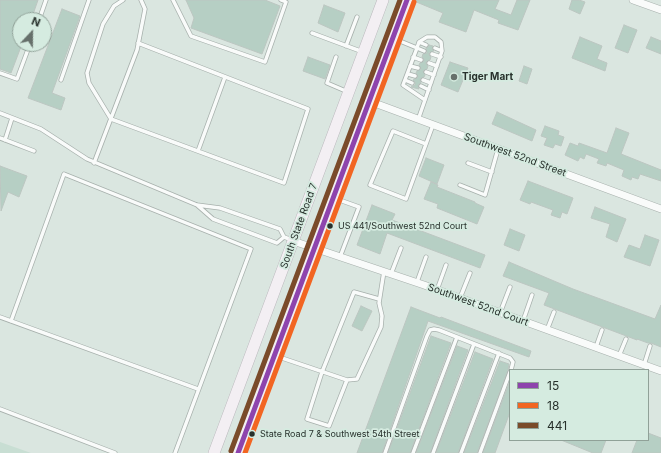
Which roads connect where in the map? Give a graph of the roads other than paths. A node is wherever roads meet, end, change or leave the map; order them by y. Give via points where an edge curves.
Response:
1 (46, 0) edge
2 (89, 0) edge
3 (123, 0) edge
4 (141, 0) edge
5 (173, 0) edge
6 (281, 0) edge
7 (383, 0) edge
8 (407, 0) edge
9 (633, 0) edge
10 (661, 10) edge
11 (42, 12) edge
12 (357, 17) dead end
13 (312, 33) dead end
14 (393, 38) junction
15 (419, 42) junction
16 (138, 44) junction
17 (426, 45) dead end
18 (346, 46) junction
19 (417, 48) junction
20 (434, 48) dead end
21 (424, 51) dead end
22 (442, 51) junction
23 (27, 52) edge
24 (364, 52) junction
25 (432, 54) dead end
26 (336, 57) dead end
27 (413, 57) junction
28 (440, 57) junction
29 (421, 60) dead end
30 (429, 63) dead end
31 (410, 66) junction
32 (437, 66) junction
33 (418, 68) dead end
34 (426, 72) dead end
35 (0, 74) edge
36 (408, 74) junction
37 (434, 75) junction
38 (415, 76) dead end
39 (225, 77) junction
40 (61, 80) dead end
41 (405, 80) junction
42 (423, 80) dead end
43 (412, 83) dead end
44 (431, 83) junction
45 (421, 86) dead end
46 (429, 90) junction
47 (349, 92) junction
48 (425, 100) junction
49 (369, 101) junction
50 (0, 113) edge
51 (12, 118) junction
52 (111, 119) junction
53 (418, 120) junction
54 (433, 125) junction
55 (0, 138) edge
56 (5, 140) junction
57 (426, 144) junction
58 (498, 149) junction
59 (34, 151) dead end
60 (198, 151) junction
61 (94, 163) junction
62 (468, 163) dead end
63 (492, 172) junction
64 (460, 185) dead end
65 (333, 197) junction
66 (197, 205) junction
67 (661, 209) edge
68 (289, 239) junction
69 (314, 248) junction
70 (401, 248) dead end
71 (340, 257) junction
72 (426, 257) dead end
73 (446, 265) dead end
74 (384, 271) junction
75 (470, 273) dead end
76 (391, 274) junction
77 (417, 282) junction
78 (510, 287) dead end
79 (437, 290) junction
80 (532, 296) dead end
81 (460, 298) junction
82 (379, 299) junction
83 (554, 312) dead end
84 (500, 313) junction
85 (0, 317) edge
86 (11, 321) junction
87 (523, 321) junction
88 (547, 330) junction
89 (602, 330) dead end
90 (457, 337) junction
91 (626, 339) dead end
92 (474, 344) junction
93 (650, 346) dead end
94 (595, 348) junction
95 (499, 353) junction
96 (274, 355) junction
97 (619, 356) junction
98 (644, 365) junction
99 (511, 369) edge
100 (661, 371) edge
101 (322, 372) junction
102 (509, 374) edge
103 (347, 380) junction
104 (198, 389) junction
105 (0, 409) edge
106 (115, 453) edge
107 (175, 453) edge
108 (214, 453) edge
109 (238, 453) edge
110 (385, 453) edge
111 (413, 453) edge
112 (433, 453) edge
113 (461, 453) edge
114 (480, 453) edge

1 - 11 lane
2 - 40 lane
3 - 52 lane via 114,6 104,24 87,73 89,84
4 - 16 lane via 145,9
5 - 6 lane via 191,36 265,62 286,2
7 - 24 main road, South State Road 7
8 - 14 main road
9 - 10 street
12 - 18 lane
13 - 18 lane
14 - 19 lane
14 - 49 main road
15 - 17 lane
15 - 19 lane
15 - 22 lane via 427,37 435,37 440,42
16 - 39 lane
16 - 52 lane
18 - 24 lane
19 - 21 lane
19 - 27 lane
20 - 22 lane
22 - 28 lane
23 - 35 lane via 17,79
24 - 47 main road, South State Road 7
25 - 28 lane
26 - 47 lane via 327,83
27 - 29 lane
27 - 31 lane
28 - 32 lane
30 - 32 lane
31 - 33 lane
31 - 36 lane
32 - 37 lane
34 - 37 lane
36 - 38 lane
36 - 41 lane
37 - 44 lane
39 - 60 lane
39 - 60 lane via 308,109 284,183
41 - 43 lane
41 - 48 lane via 403,85
42 - 44 lane
44 - 46 lane
45 - 46 lane
46 - 48 lane
47 - 68 main road, South State Road 7
48 - 53 lane
49 - 53 street, Southwest 52nd Street
49 - 65 main road
50 - 51 lane
51 - 56 lane
51 - 61 lane via 41,129
52 - 60 lane
52 - 61 lane
53 - 54 street, Southwest 52nd Street
54 - 57 lane
54 - 58 street, Southwest 52nd Street
55 - 56 lane
56 - 59 lane
57 - 57 lane via 406,199 370,185 393,131
58 - 63 lane
58 - 67 street, Southwest 52nd Street
61 - 66 lane
62 - 63 lane
63 - 64 lane via 485,194
65 - 69 main road
65 - 71 lane via 359,207
66 - 68 lane via 220,208 280,229
66 - 68 lane via 213,219 277,244
68 - 69 street, Southwest 52nd Court
68 - 108 main road, South State Road 7
69 - 71 street, Southwest 52nd Court
69 - 96 main road
70 - 76 lane
71 - 74 street, Southwest 52nd Court
72 - 77 lane
73 - 79 lane
74 - 76 street, Southwest 52nd Court
74 - 82 lane
75 - 81 lane
76 - 77 street, Southwest 52nd Court
77 - 79 street, Southwest 52nd Court
78 - 84 lane
79 - 81 street, Southwest 52nd Court
80 - 87 lane
81 - 84 street, Southwest 52nd Court
82 - 101 lane via 354,292
82 - 103 lane via 381,327 357,379
83 - 88 lane
84 - 87 street, Southwest 52nd Court
85 - 86 lane
86 - 104 lane
86 - 104 lane via 64,174 251,249
87 - 88 street, Southwest 52nd Court
88 - 94 street, Southwest 52nd Court
89 - 94 lane
90 - 92 lane
90 - 110 lane via 430,330
90 - 111 lane
91 - 97 lane
92 - 95 lane
92 - 112 lane
93 - 98 lane
94 - 97 street, Southwest 52nd Court
95 - 99 lane via 513,362
95 - 113 lane
96 - 101 lane
96 - 109 main road
97 - 98 street, Southwest 52nd Court
98 - 100 street, Southwest 52nd Court
101 - 103 lane
101 - 103 lane via 307,419 329,426
102 - 114 lane
104 - 107 lane
105 - 106 lane

